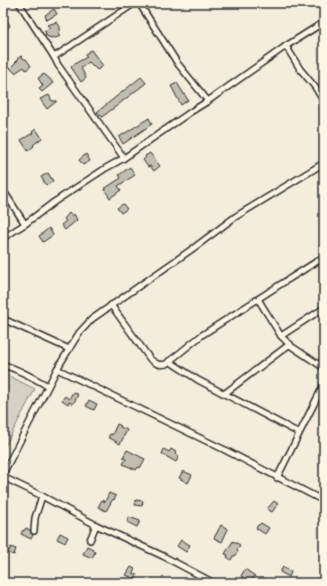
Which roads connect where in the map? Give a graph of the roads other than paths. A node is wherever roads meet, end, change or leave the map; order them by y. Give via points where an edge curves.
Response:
1 (19, 3) edge
2 (135, 3) edge
3 (139, 3) edge
4 (324, 22) edge
5 (286, 46) junction
6 (54, 57) junction
7 (208, 102) junction
8 (324, 102) edge
9 (124, 158) junction
10 (324, 164) edge
11 (3, 190) edge
12 (26, 224) junction
13 (3, 238) edge
14 (324, 258) edge
15 (258, 299) junction
16 (111, 305) junction
17 (324, 308) edge
18 (3, 319) edge
19 (282, 336) junction
20 (290, 344) junction
21 (69, 349) junction
22 (169, 361) junction
23 (3, 365) edge
24 (324, 368) edge
25 (57, 369) junction
26 (324, 384) edge
27 (48, 386) junction
28 (224, 394) junction
29 (299, 433) junction
30 (3, 475) edge
31 (277, 478) junction
32 (42, 496) junction
33 (324, 501) edge
34 (96, 525) junction
35 (34, 531) dead end
36 (90, 540) dead end
37 (214, 583) edge

1 - 6 street
2 - 6 street
3 - 7 street via 178,64
4 - 5 street
5 - 7 street
5 - 8 street
6 - 9 street
7 - 9 street
9 - 12 street via 54,202
10 - 16 street via 235,217
11 - 12 street
12 - 13 street
14 - 15 street
15 - 19 street
15 - 22 street via 202,335
16 - 21 street via 85,325
16 - 22 street via 155,364 162,365
17 - 19 street
18 - 21 street
19 - 20 street
20 - 24 street
20 - 28 street
21 - 25 street
22 - 28 street
23 - 27 street
25 - 27 street
25 - 31 street via 223,449
26 - 29 street
27 - 30 street
28 - 29 street
29 - 31 street
30 - 32 street
31 - 33 street
32 - 34 street
32 - 35 street via 36,511
34 - 36 street
34 - 37 street

